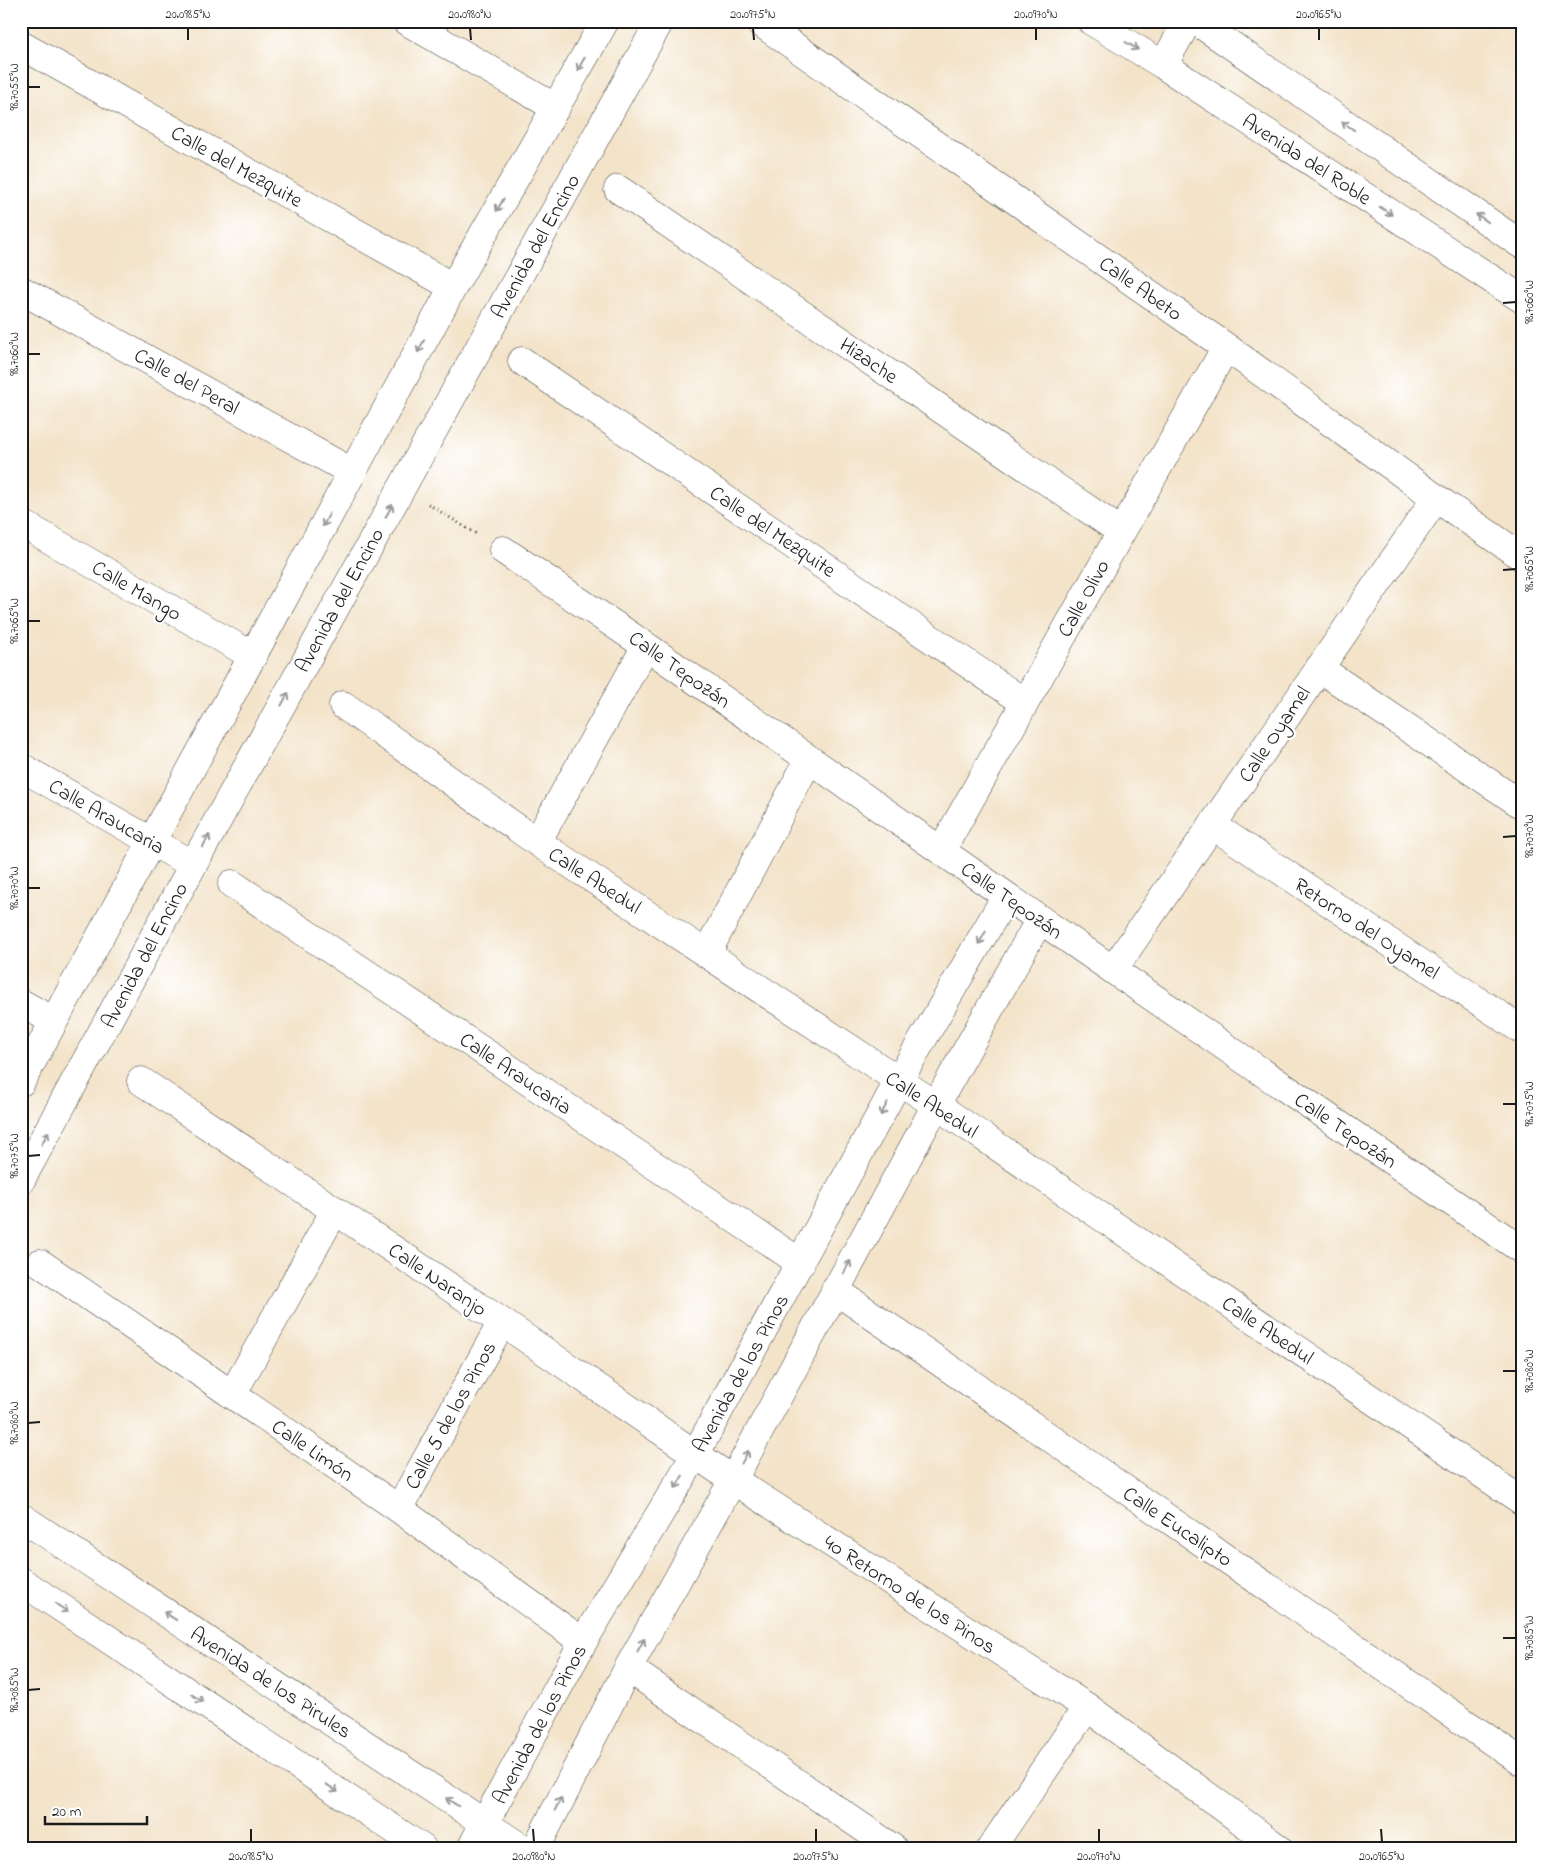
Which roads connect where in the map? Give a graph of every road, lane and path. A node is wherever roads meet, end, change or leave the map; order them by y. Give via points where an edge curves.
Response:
1 (406, 21) edge
2 (605, 21) edge
3 (660, 21) edge
4 (758, 21) edge
5 (1091, 21) edge
6 (1188, 21) edge
7 (1196, 21) edge
8 (21, 45) edge
9 (1163, 64) junction
10 (556, 108) junction
11 (618, 189) dead end
12 (1522, 245) edge
13 (453, 287) junction
14 (21, 290) edge
15 (1522, 299) edge
16 (1226, 346) junction
17 (522, 361) dead end
18 (352, 472) junction
19 (402, 488) junction
20 (1436, 498) junction
21 (21, 523) edge
22 (1120, 531) junction
23 (503, 550) joint
24 (1522, 557) edge
25 (646, 646) junction
26 (252, 656) junction
27 (1320, 668) junction
28 (1024, 702) junction
29 (343, 705) dead end
30 (809, 759) junction
31 (21, 768) edge
32 (1522, 805) edge
33 (1212, 825) junction
34 (152, 842) junction
35 (537, 842) junction
36 (941, 851) junction
37 (192, 865) junction
38 (232, 884) dead end
39 (1006, 896) junction
40 (1040, 919) junction
41 (707, 953) junction
42 (1113, 970) junction
43 (21, 1003) edge
44 (54, 1021) junction
45 (1522, 1030) edge
46 (141, 1080) dead end
47 (21, 1082) edge
48 (898, 1082) junction
49 (936, 1105) junction
50 (21, 1180) edge
51 (335, 1210) junction
52 (1522, 1250) edge
53 (40, 1263) dead end
54 (801, 1263) junction
55 (834, 1290) junction
56 (502, 1322) junction
57 (232, 1395) junction
58 (696, 1455) junction
59 (733, 1480) junction
60 (1522, 1501) edge
61 (399, 1509) junction
62 (21, 1517) edge
63 (21, 1581) edge
64 (583, 1642) junction
65 (628, 1668) junction
66 (1087, 1707) junction
67 (1522, 1762) edge
68 (486, 1824) junction
69 (1260, 1843) edge
70 (422, 1848) edge
71 (471, 1848) edge
72 (522, 1848) edge
73 (536, 1848) edge
74 (892, 1848) edge
75 (991, 1848) edge

1 - 10 street
2 -> 10 street
3 - 19 street, Avenida del Encino
4 - 16 street, Calle Abeto
5 -> 9 street, Avenida del Roble
6 - 9 street
12 -> 7 street
8 - 13 street, Calle del Mezquite
9 -> 15 street, Avenida del Roble
10 -> 13 street
11 - 22 street, Hizache
13 -> 18 street
14 - 18 street, Calle del Peral
16 - 20 street, Calle Abeto
16 - 22 street, Calle Olivo
17 - 28 street, Calle del Mezquite
18 -> 26 street
19 - 23 path
37 -> 19 street, Avenida del Encino
20 - 24 street, Calle Abeto
20 - 27 street, Calle Oyamel
21 - 26 street, Calle Mango
22 - 28 street, Calle Olivo
23 - 25 street, Calle Tepozán
25 - 30 street, Calle Tepozán
25 - 35 street
26 - 34 street
27 - 32 street
27 - 33 street, Calle Oyamel
28 - 36 street, Calle Olivo
29 - 35 street, Calle Abedul
30 - 36 street, Calle Tepozán
30 - 41 street
31 - 34 street, Calle Araucaria
33 - 42 street, Calle Oyamel
33 - 45 street, Retorno del Oyamel
34 - 37 street, Calle Araucaria
34 - 44 street
35 - 41 street, Calle Abedul
36 - 39 street, Calle Tepozán
50 -> 37 street, Avenida del Encino
38 - 54 street, Calle Araucaria
39 - 40 street, Calle Tepozán
39 -> 48 street, Avenida de los Pinos
40 - 42 street, Calle Tepozán
40 - 49 street, Avenida de los Pinos
41 - 48 street, Calle Abedul
42 - 52 street, Calle Tepozán
43 - 44 street
44 - 47 street
46 - 51 street, Calle Naranjo
48 - 49 street, Calle Abedul
48 -> 54 street, Avenida de los Pinos
55 -> 49 street, Avenida de los Pinos
49 - 60 street, Calle Abedul
51 - 56 street, Calle Naranjo
51 - 57 street
53 - 57 street, Calle Limón
54 - 58 street, Avenida de los Pinos
59 -> 55 street, Avenida de los Pinos
55 - 67 street, Calle Eucalipto
56 - 58 street, Calle Naranjo
56 - 61 street, Calle 5 de los Pinos
57 - 61 street, Calle Limón
58 - 59 street, Calle Naranjo
58 -> 64 street, Avenida de los Pinos
65 -> 59 street, Avenida de los Pinos
59 - 66 street, 4o Retorno de los Pinos
61 - 64 street, Calle Limón
68 -> 62 street, Avenida de los Pirules
63 -> 70 street
64 - 68 street, Avenida de los Pinos
73 -> 65 street, Avenida de los Pinos
65 - 74 street
66 - 69 street, 4o Retorno de los Pinos
66 - 75 street
68 - 71 street, Avenida de los Pinos
68 - 72 street, Avenida de los Pirules

